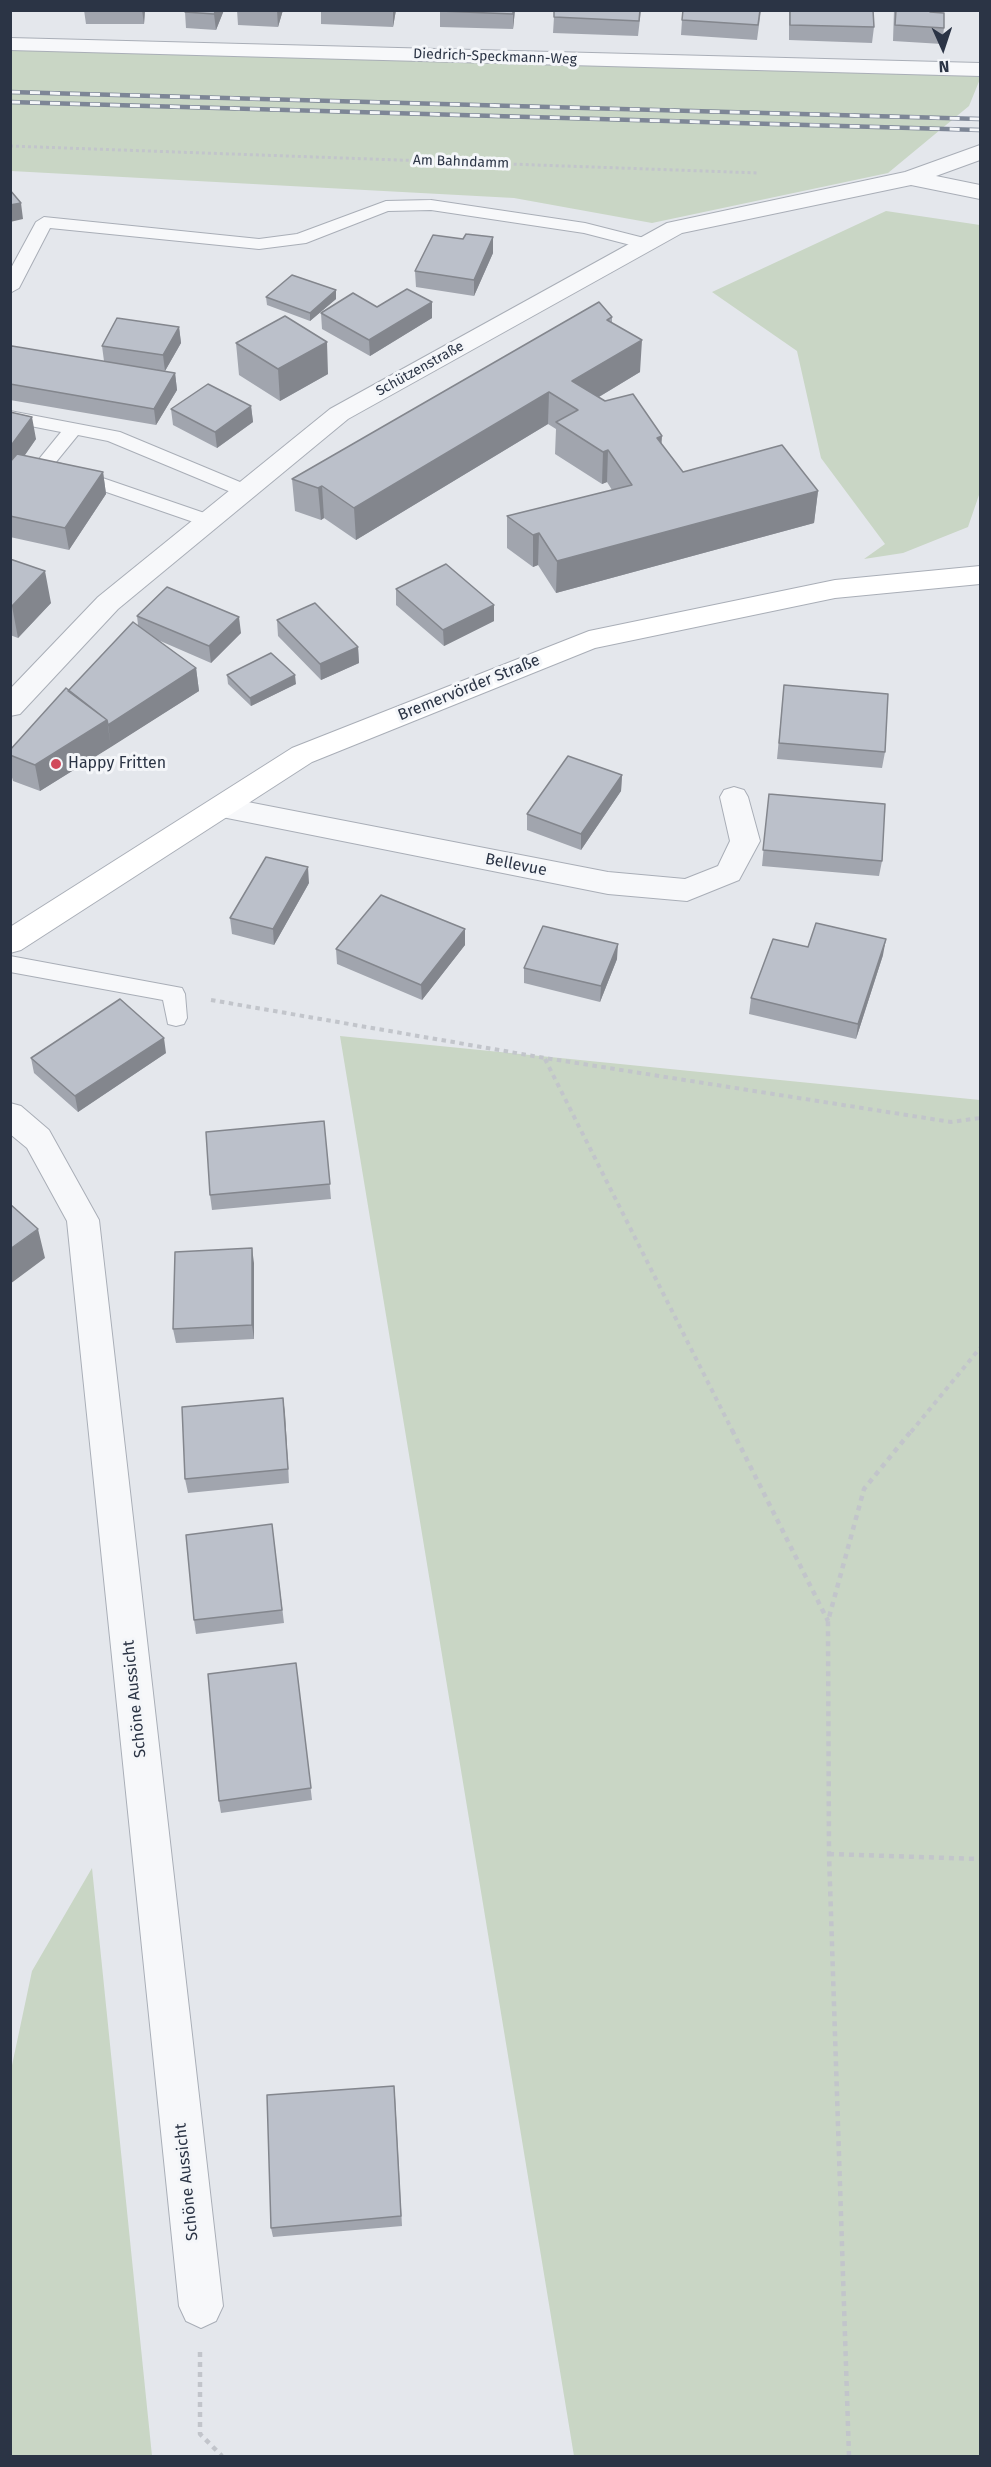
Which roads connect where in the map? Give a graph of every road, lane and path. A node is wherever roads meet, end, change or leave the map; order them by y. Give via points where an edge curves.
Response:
1 (10, 44) edge
2 (981, 70) edge
3 (10, 146) edge
4 (981, 152) edge
5 (769, 173) dead end
6 (911, 178) junction
7 (981, 192) edge
8 (646, 244) junction
9 (10, 288) edge
10 (10, 416) edge
11 (74, 428) junction
12 (245, 491) junction
13 (208, 521) junction
14 (981, 575) edge
15 (10, 707) edge
16 (734, 797) dead end
17 (222, 807) junction
18 (10, 942) edge
19 (10, 964) edge
20 (174, 994) junction
21 (176, 1018) dead end
22 (545, 1058) junction
23 (10, 1116) edge
24 (981, 1118) edge
25 (981, 1348) edge
26 (828, 1621) junction
27 (829, 1854) junction
28 (981, 1859) edge
29 (201, 2306) joint
30 (222, 2457) edge
31 (849, 2457) edge

1 - 2 street, Diedrich-Speckmann-Weg
3 - 5 path, Am Bahndamm
4 - 6 street
6 - 7 street
6 - 8 street, Schützenstraße via 675,228
8 - 9 lane via 585,228 431,205 386,206 300,239 260,244 44,222
8 - 12 street, Schützenstraße via 339,414
10 - 11 lane
11 - 12 lane via 113,436
11 - 13 lane via 44,464
12 - 13 street, Schützenstraße
13 - 15 street, Schützenstraße via 108,603
14 - 17 main road, Bremervörder Straße via 835,589 589,640 302,755
16 - 17 street, Bellevue via 745,841 729,873 687,890 608,883
17 - 18 main road, Bremervörder Straße
19 - 20 lane
20 - 21 lane
20 - 22 path
22 - 24 path via 951,1122
22 - 26 path
23 - 29 street, Schöne Aussicht via 38,1139 83,1220
25 - 26 path via 864,1489
26 - 27 path
27 - 28 path
27 - 31 path
29 - 30 path via 200,2434

